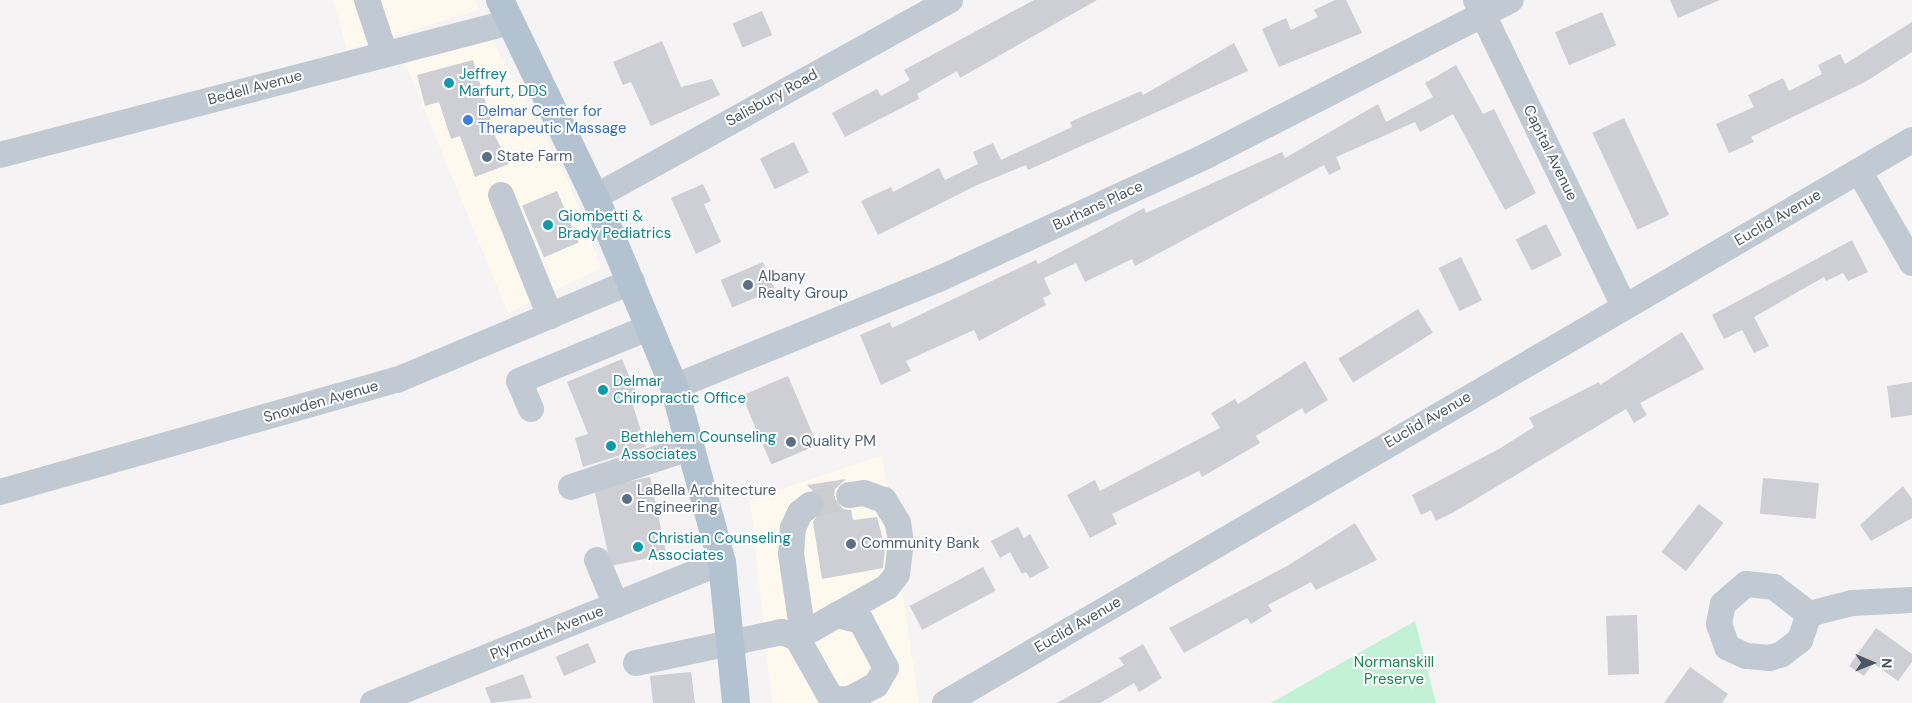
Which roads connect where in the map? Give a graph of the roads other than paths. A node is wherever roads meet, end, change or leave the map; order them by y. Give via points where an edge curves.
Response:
1 (367, 0) edge
2 (950, 0) edge
3 (1511, 0) edge
4 (1478, 6) edge
5 (504, 11) edge
6 (385, 54) junction
7 (1912, 140) edge
8 (0, 155) edge
9 (1859, 171) junction
10 (501, 196) dead end
11 (595, 197) junction
12 (1912, 263) edge
13 (632, 281) junction
14 (1624, 306) junction
15 (550, 316) junction
16 (650, 327) junction
17 (674, 387) junction
18 (531, 409) dead end
19 (692, 448) junction
20 (570, 487) dead end
21 (0, 492) edge
22 (849, 495) tunnel mouth
23 (810, 505) tunnel mouth
24 (597, 560) dead end
25 (722, 562) junction
26 (1912, 600) edge
27 (616, 606) junction
28 (1809, 614) dead end
29 (837, 615) junction
30 (800, 636) junction
31 (731, 644) junction
32 (636, 664) dead end
33 (373, 703) edge
34 (736, 703) edge
35 (945, 703) edge

1 - 6 street
2 - 11 street, Salisbury Road
3 - 4 street, Burhans Place
4 - 14 street, Capital Avenue
4 - 17 street, Burhans Place via 1208,155 939,279
5 - 6 street, Bedell Avenue
5 - 11 main road
6 - 8 street, Bedell Avenue
7 - 9 street, Euclid Avenue
9 - 12 street
9 - 14 street, Euclid Avenue
10 - 15 street
11 - 13 main road
13 - 15 street, Snowden Avenue
13 - 16 main road
14 - 35 street, Euclid Avenue
15 - 21 street, Snowden Avenue via 398,380
16 - 17 main road
16 - 18 street via 519,381
17 - 19 main road
19 - 20 street
19 - 25 main road
22 - 29 street via 864,492 884,500 898,523 901,542 897,574 887,587
23 - 30 street via 800,512 793,528 791,554
24 - 27 street
25 - 27 street, Plymouth Avenue
25 - 31 main road
26 - 28 street via 1852,603
27 - 33 street, Plymouth Avenue
29 - 30 street
29 - 30 street via 861,621 886,668 876,686 848,700 831,698
30 - 31 street via 782,632
31 - 32 street
31 - 34 main road

